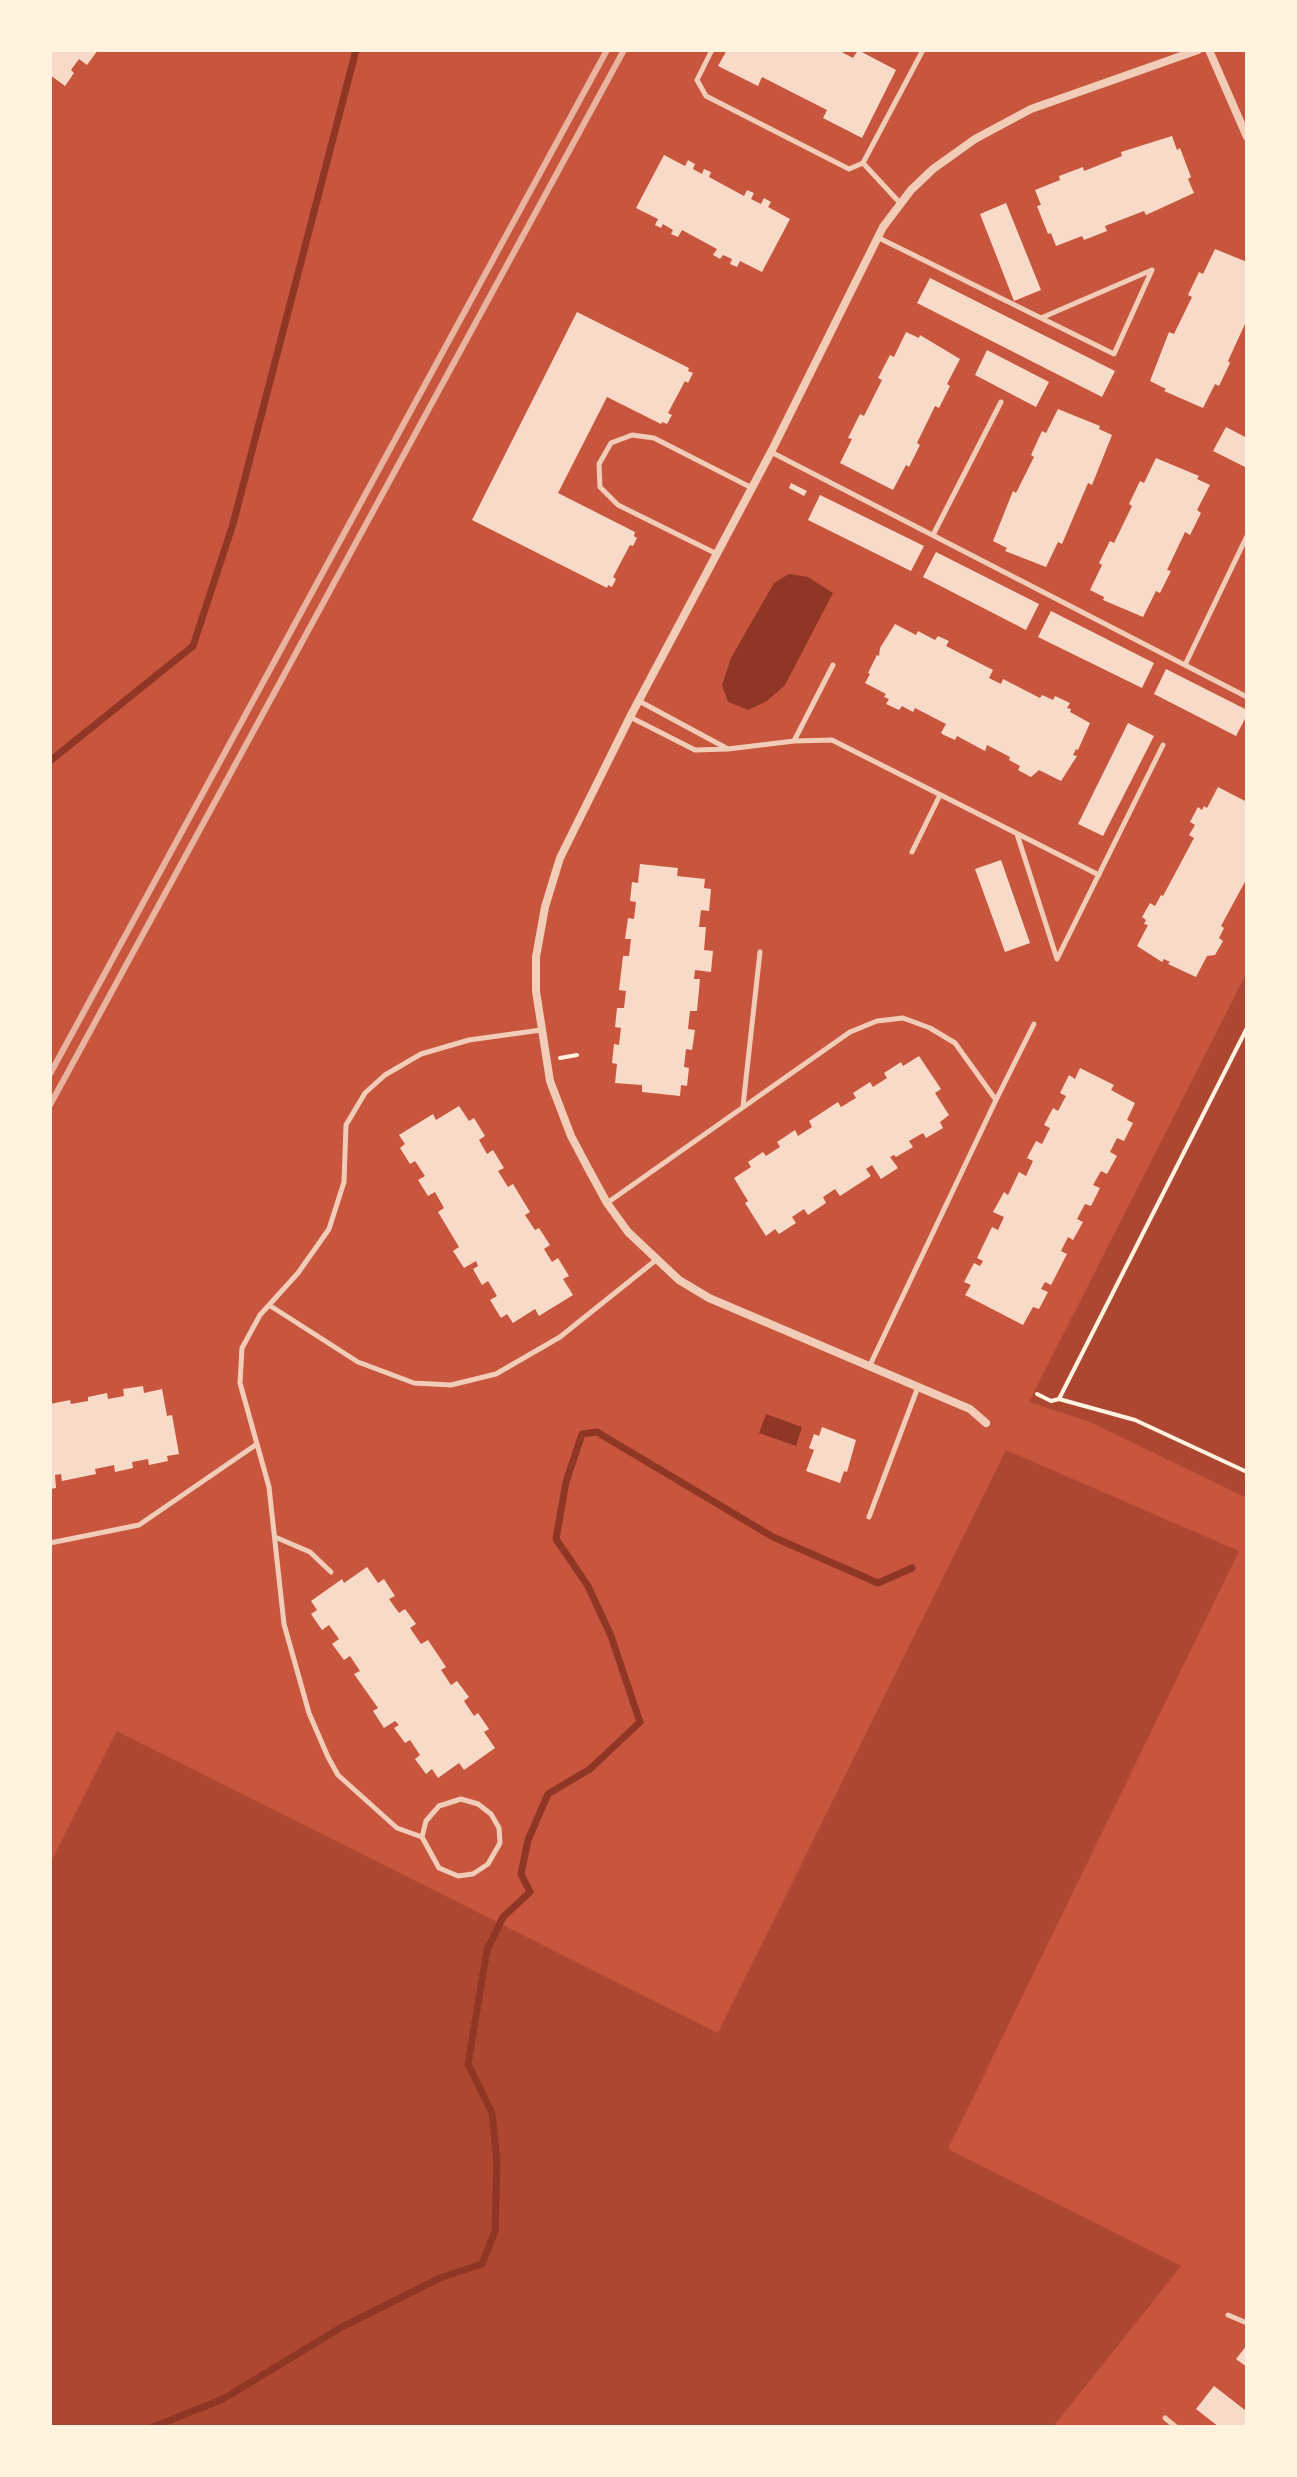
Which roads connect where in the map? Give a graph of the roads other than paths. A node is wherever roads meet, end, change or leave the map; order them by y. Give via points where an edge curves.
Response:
1 (712, 50) edge
2 (923, 50) edge
3 (1198, 50) edge
4 (1209, 50) edge
5 (1247, 137) edge
6 (863, 163) junction
7 (901, 203) junction
8 (878, 237) junction
9 (1041, 318) junction
10 (1001, 402) dead end
11 (771, 452) junction
12 (752, 488) junction
13 (933, 535) junction
14 (1247, 536) edge
15 (717, 554) junction
16 (833, 665) dead end
17 (1185, 665) junction
18 (1247, 697) edge
19 (639, 701) junction
20 (630, 717) junction
21 (794, 741) junction
22 (1163, 745) dead end
23 (728, 749) junction
24 (940, 795) junction
25 (1017, 833) junction
26 (912, 852) dead end
27 (1099, 875) junction
28 (760, 952) dead end
29 (1034, 1024) dead end
30 (541, 1030) junction
31 (996, 1100) junction
32 (743, 1107) junction
33 (607, 1203) junction
34 (656, 1260) junction
35 (269, 1305) junction
36 (870, 1365) junction
37 (919, 1386) junction
38 (986, 1423) dead end
39 (257, 1444) junction
40 (869, 1517) dead end
41 (275, 1537) junction
42 (50, 1543) edge
43 (331, 1572) dead end
44 (422, 1837) junction
45 (1228, 2315) dead end
46 (1247, 2323) edge
47 (1165, 2418) dead end
48 (1176, 2427) edge

1 - 6 lane via 697,80 706,96 849,169
2 - 6 lane
3 - 7 street via 1031,109 933,169
4 - 5 street
6 - 7 lane
7 - 8 street
8 - 9 lane
8 - 11 street
9 - 9 lane via 1114,354 1152,270 1111,288
10 - 13 lane
11 - 12 street
11 - 13 lane
12 - 15 street
12 - 15 lane via 654,438 632,435 611,443 599,464 600,487 618,505
13 - 17 lane
14 - 17 lane
15 - 19 street
16 - 21 lane
17 - 18 lane
19 - 20 street
19 - 23 lane
20 - 23 lane via 695,750
20 - 30 street via 560,858 545,907 536,957
21 - 23 lane
21 - 24 lane via 832,740
22 - 27 lane
24 - 25 lane
24 - 26 lane
25 - 27 lane
25 - 27 lane via 1057,959
28 - 32 lane
29 - 31 lane
30 - 33 street via 550,1081 571,1136
30 - 35 lane via 469,1040 421,1054 365,1093 346,1125 344,1182 329,1229
31 - 32 lane via 955,1043 903,1018 850,1032
31 - 36 lane
32 - 33 lane
33 - 34 street
34 - 35 lane via 560,1337 496,1374 451,1385 414,1383 358,1362
34 - 36 street via 709,1298
35 - 39 lane via 242,1348 240,1383
36 - 37 street
37 - 38 street via 970,1409
37 - 40 lane
39 - 41 lane
39 - 42 lane via 139,1525
41 - 43 lane via 310,1552
41 - 44 lane via 284,1624 309,1713 328,1757 338,1775 397,1828
44 - 44 lane via 439,1868 458,1876 488,1864 500,1843 491,1814 461,1799 439,1806 426,1821
45 - 46 lane
47 - 48 lane

